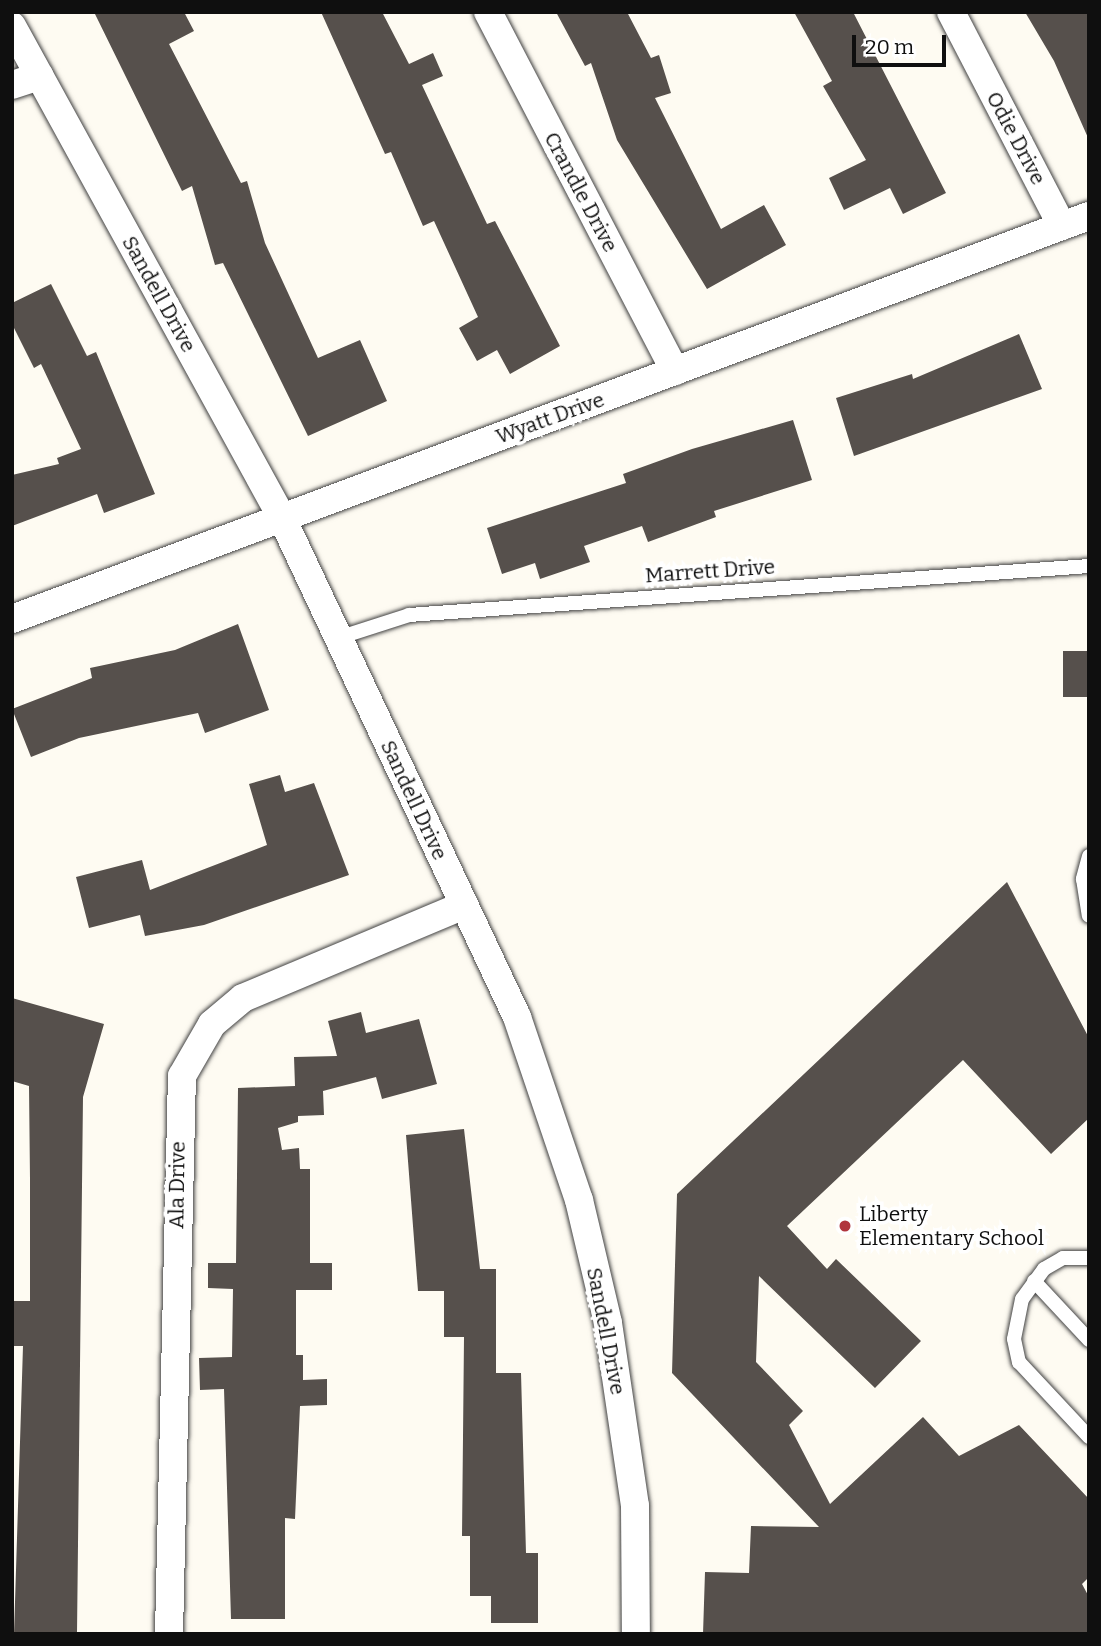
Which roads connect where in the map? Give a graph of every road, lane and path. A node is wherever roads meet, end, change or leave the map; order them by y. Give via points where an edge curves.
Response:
1 (488, 12) edge
2 (951, 12) edge
3 (12, 26) edge
4 (40, 76) junction
5 (12, 85) edge
6 (1089, 216) edge
7 (1062, 226) junction
8 (675, 372) junction
9 (282, 518) junction
10 (1089, 566) edge
11 (12, 619) edge
12 (338, 638) junction
13 (1089, 856) edge
14 (464, 905) junction
15 (1089, 916) edge
16 (1089, 1258) edge
17 (1034, 1281) junction
18 (1089, 1340) edge
19 (1089, 1437) edge
20 (169, 1634) edge
21 (636, 1634) edge

1 - 8 street, Crandle Drive
2 - 7 street, Odie Drive
3 - 4 street, Sandell Drive
4 - 5 street
4 - 9 street, Sandell Drive
6 - 7 street, Wyatt Drive
7 - 8 street, Wyatt Drive
8 - 9 street, Wyatt Drive
9 - 11 street, Wyatt Drive
9 - 12 street, Sandell Drive
10 - 12 lane, Marrett Drive via 409,615
12 - 14 street, Sandell Drive
13 - 15 lane via 1083,879
14 - 20 street, Ala Drive via 243,998 212,1024 182,1076
14 - 21 street, Sandell Drive via 517,1017 587,1237 608,1322 635,1506
16 - 17 lane via 1063,1258
17 - 18 lane
17 - 19 lane via 1016,1316 1019,1362

